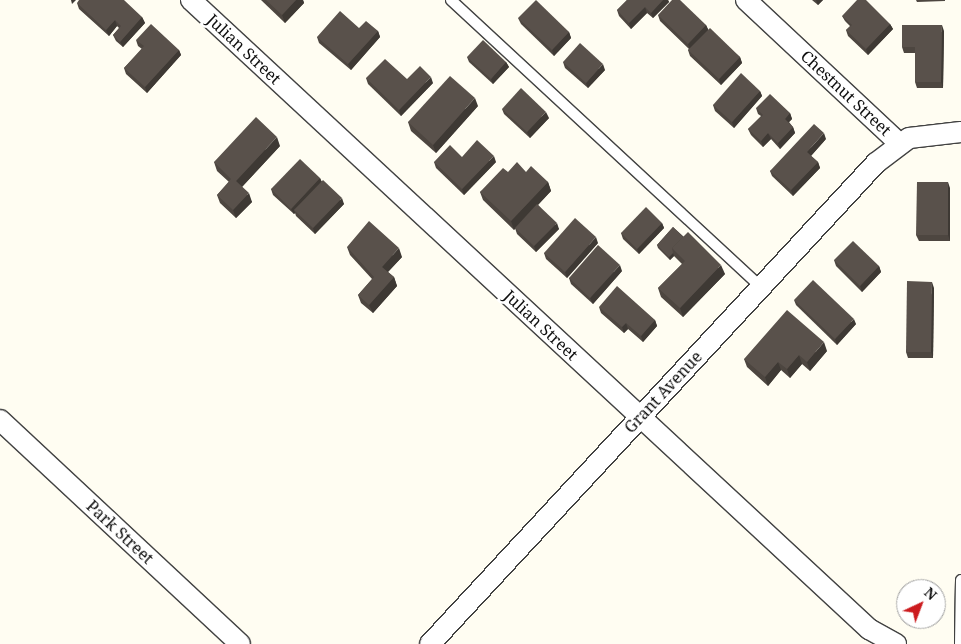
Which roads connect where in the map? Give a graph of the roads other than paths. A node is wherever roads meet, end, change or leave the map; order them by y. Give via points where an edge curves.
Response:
1 (191, 0) edge
2 (451, 0) edge
3 (746, 0) edge
4 (961, 132) edge
5 (899, 143) junction
6 (761, 287) junction
7 (640, 416) junction
8 (0, 420) edge
9 (961, 580) edge
10 (240, 644) edge
11 (430, 644) edge
12 (896, 644) edge
13 (960, 644) edge

1 - 7 street, Julian Street
2 - 6 lane
3 - 5 street, Chestnut Street
4 - 5 street, Chestnut Street via 919,135
5 - 6 street, Grant Avenue via 876,162
6 - 7 street, Grant Avenue
7 - 11 street, Grant Avenue
7 - 12 street, Julian Street via 869,629
8 - 10 street, Park Street
9 - 13 lane

